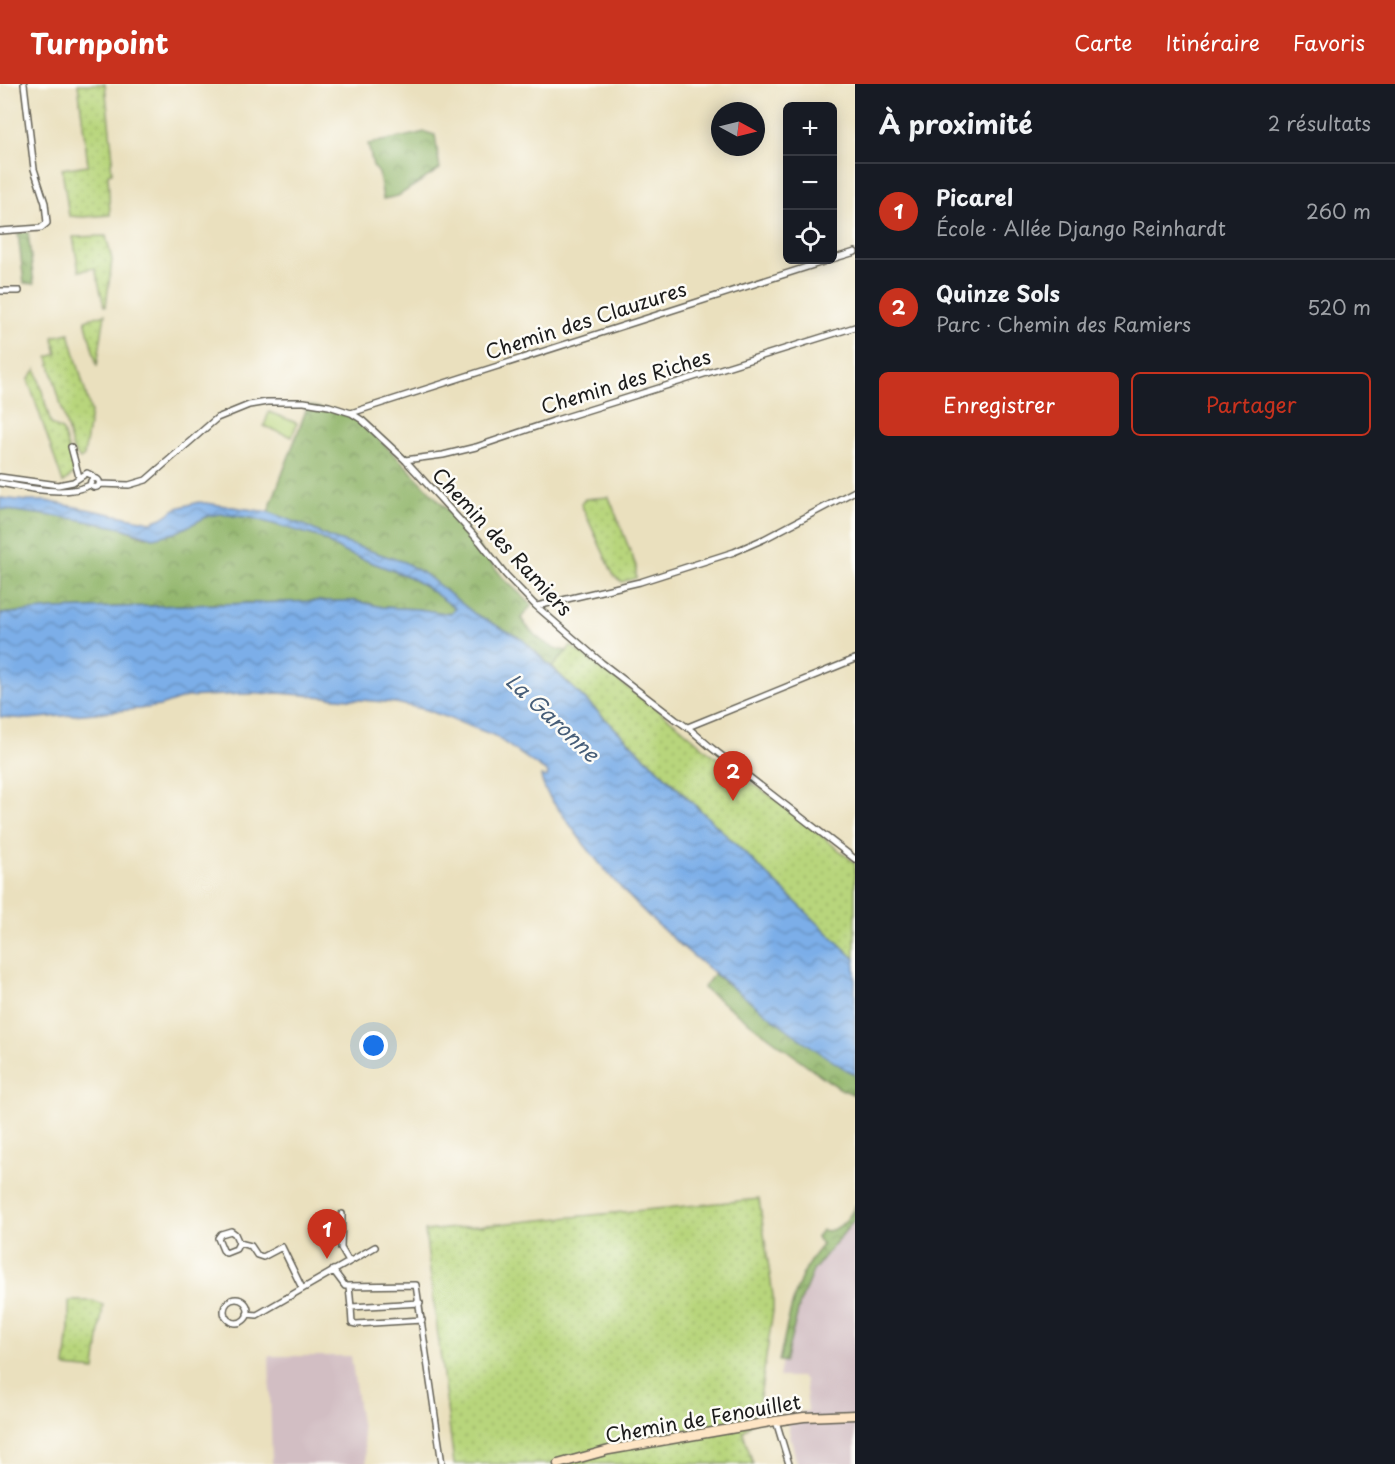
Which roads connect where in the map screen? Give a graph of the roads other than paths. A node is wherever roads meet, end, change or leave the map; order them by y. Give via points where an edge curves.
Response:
1 (24, 84) edge
2 (0, 231) edge
3 (855, 252) edge
4 (837, 257) edge
5 (815, 264) edge
6 (0, 291) edge
7 (19, 291) dead end
8 (855, 327) edge
9 (351, 413) junction
10 (71, 447) dead end
11 (405, 460) junction
12 (0, 477) edge
13 (79, 477) junction
14 (94, 478) junction
15 (0, 483) edge
16 (99, 484) junction
17 (90, 485) junction
18 (855, 491) edge
19 (551, 603) junction
20 (535, 605) junction
21 (547, 615) junction
22 (855, 659) edge
23 (688, 727) junction
24 (855, 859) edge
25 (342, 1214) dead end
26 (239, 1243) dead end
27 (375, 1247) dead end
28 (349, 1262) junction
29 (333, 1270) junction
30 (349, 1287) junction
31 (302, 1288) junction
32 (420, 1303) junction
33 (351, 1307) junction
34 (247, 1314) junction
35 (422, 1320) junction
36 (855, 1415) edge
37 (780, 1420) junction
38 (442, 1464) edge
39 (558, 1464) edge
40 (789, 1464) edge

1 - 2 street via 34,169 47,223 41,228
3 - 4 street, Chemin des Clauzures
5 - 9 street, Chemin des Clauzures
6 - 7 street
8 - 11 street, Chemin des Riches via 476,447
9 - 11 street, Chemin des Ramiers
9 - 16 street, Chemin des Ramiers via 304,402 249,405 218,418 146,480 129,485
10 - 13 street
11 - 20 street, Chemin des Ramiers
12 - 13 street via 58,485
13 - 14 street via 87,473
14 - 16 street
14 - 17 street
15 - 17 street via 68,491
16 - 17 street via 96,488
18 - 19 street via 746,548 640,582
19 - 20 street
19 - 21 street
20 - 21 street, Chemin des Ramiers
21 - 23 street, Chemin des Ramiers via 602,663
22 - 23 street
23 - 24 street, Chemin des Ramiers
25 - 28 street via 341,1248
26 - 31 street via 251,1246 257,1256 263,1257 282,1247
27 - 28 street
28 - 29 street
29 - 30 street via 341,1284
29 - 31 street
30 - 32 street via 416,1285
30 - 33 street
31 - 34 street via 257,1315
32 - 33 street
32 - 35 street
33 - 35 street via 352,1323 356,1324
34 - 34 street via 247,1307 237,1299 225,1305 226,1318 231,1322 238,1323
35 - 38 street
36 - 37 street, Chemin de Fenouillet
37 - 39 street, Chemin de Fenouillet via 609,1450
37 - 40 street

